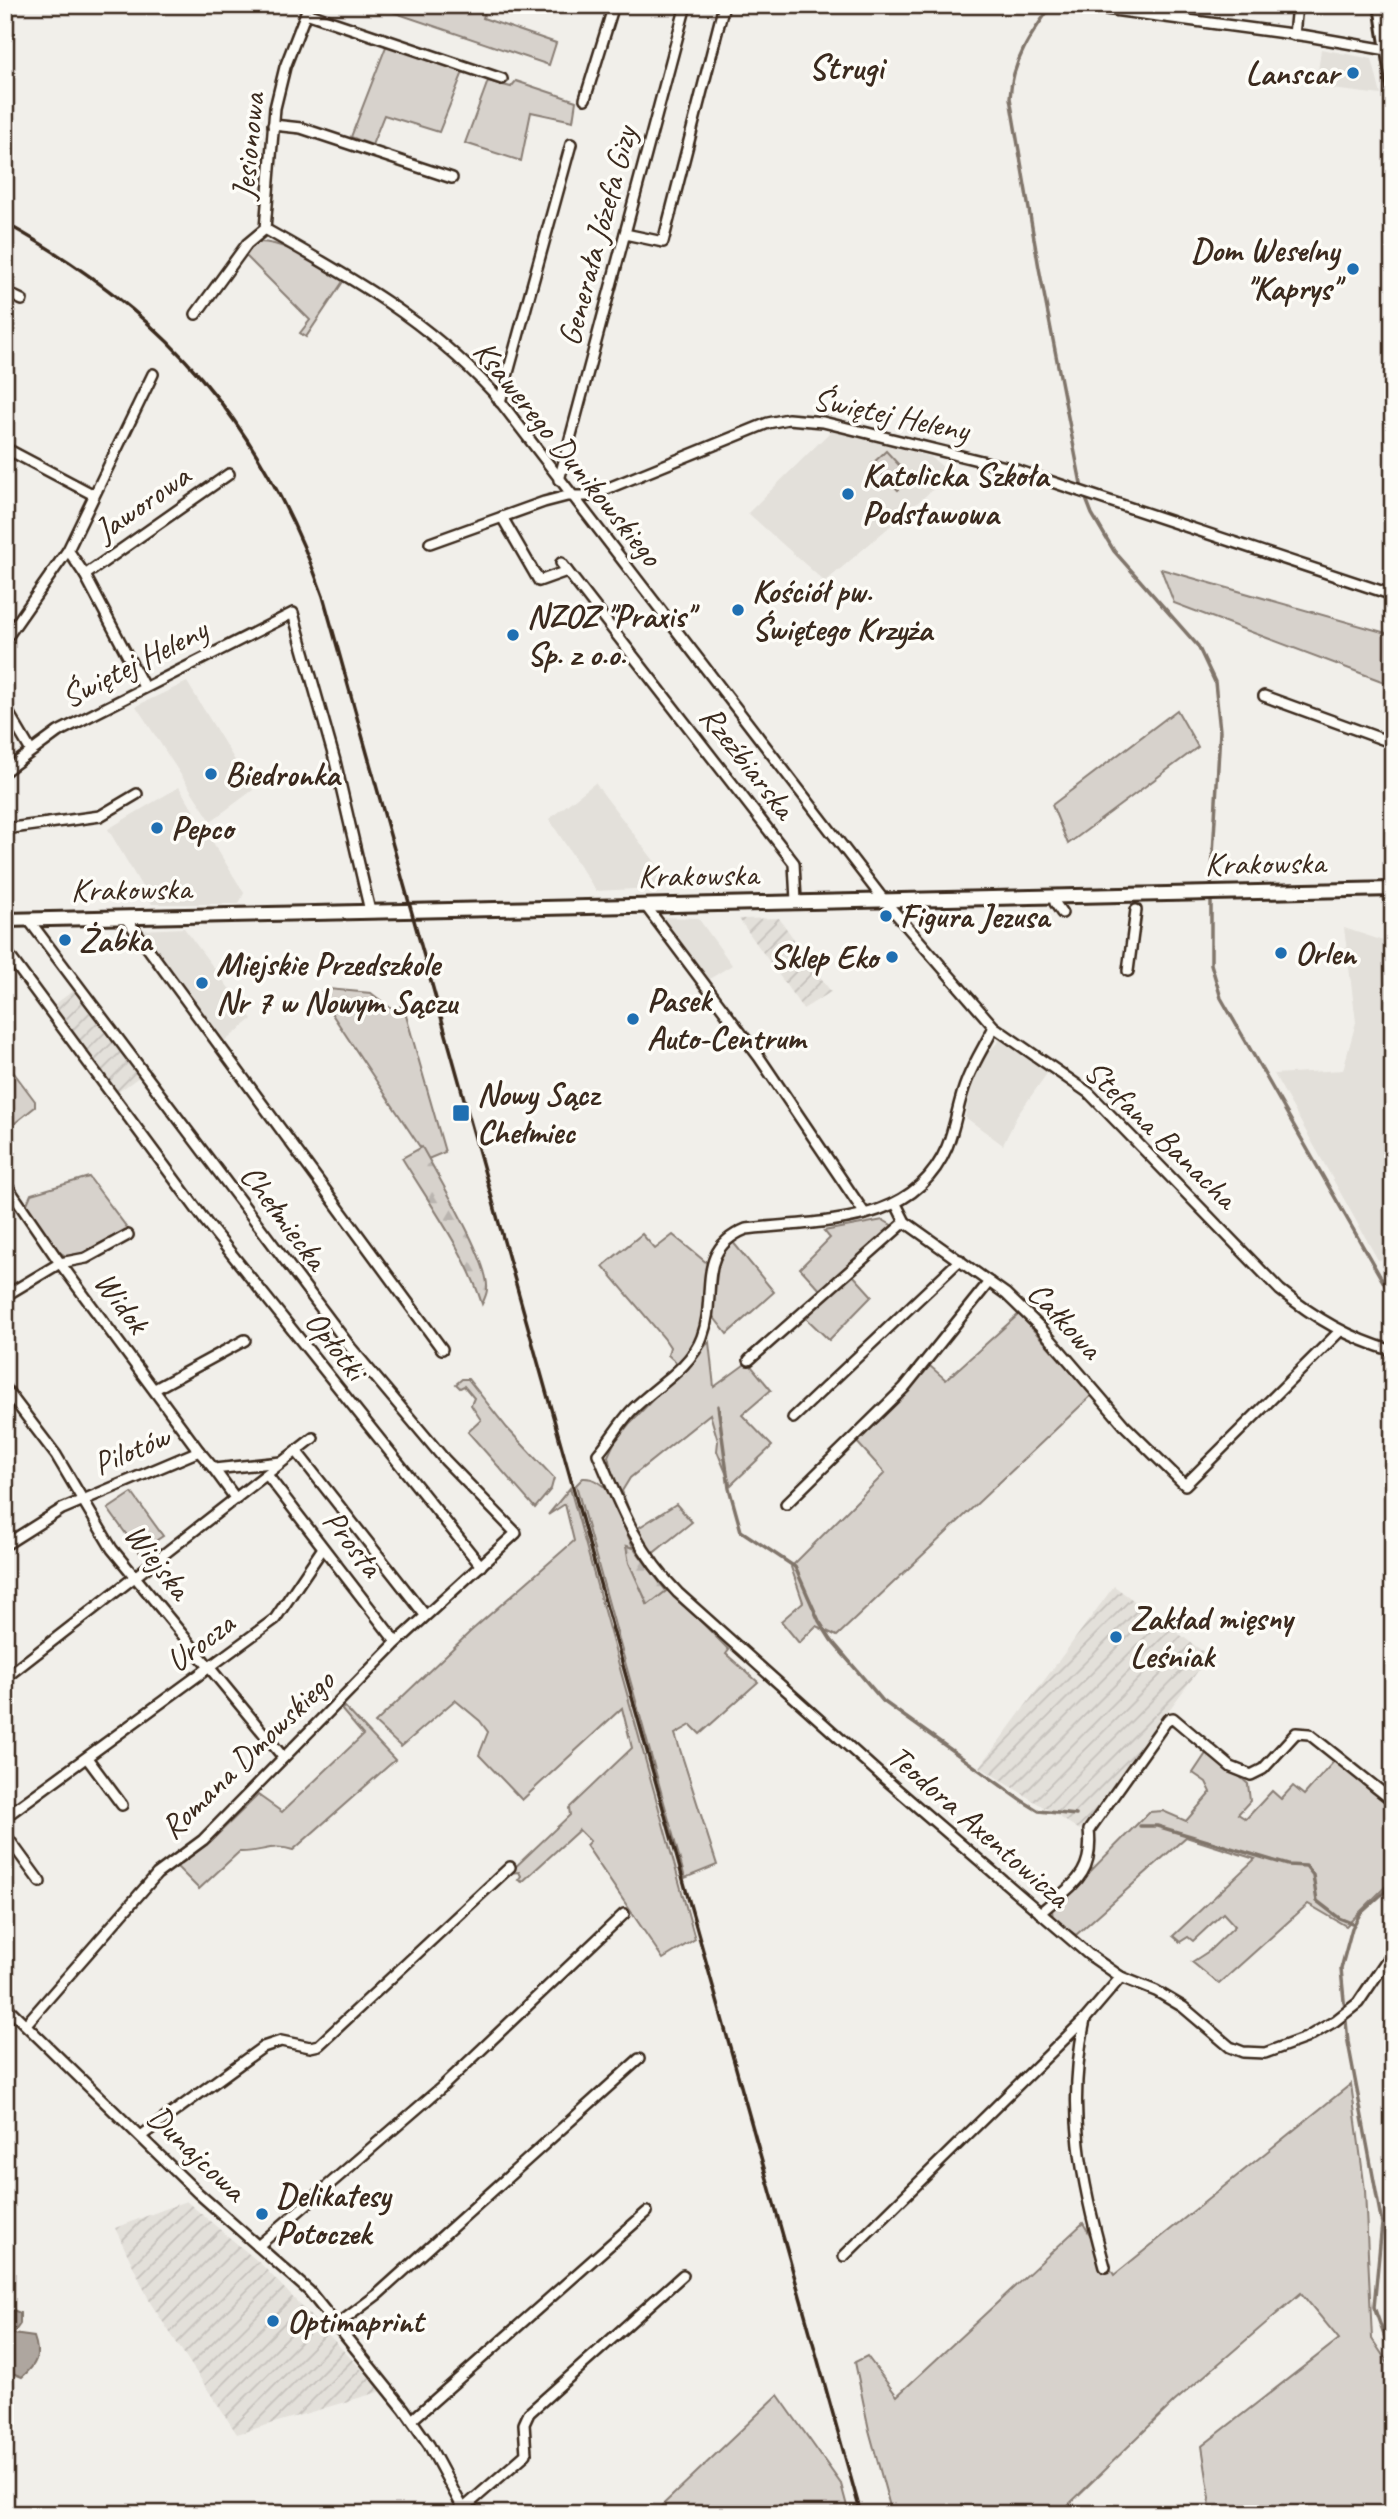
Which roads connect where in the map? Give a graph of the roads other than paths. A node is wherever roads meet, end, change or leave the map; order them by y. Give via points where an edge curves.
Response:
1 (614, 5) edge
2 (686, 5) edge
3 (724, 5) edge
4 (1076, 5) edge
5 (1297, 5) edge
6 (1380, 5) edge
7 (308, 9) edge
8 (1294, 35) junction
9 (1390, 52) edge
10 (502, 79) dead end
11 (1393, 89) edge
12 (585, 99) dead end
13 (273, 125) junction
14 (571, 144) dead end
15 (452, 178) dead end
16 (265, 229) junction
17 (625, 234) junction
18 (5, 292) edge
19 (22, 300) dead end
20 (196, 314) dead end
21 (153, 374) dead end
22 (500, 402) junction
23 (5, 448) edge
24 (229, 474) dead end
25 (559, 480) junction
26 (94, 495) junction
27 (571, 496) junction
28 (502, 517) junction
29 (430, 543) dead end
30 (68, 550) junction
31 (561, 563) dead end
32 (567, 571) junction
33 (85, 575) junction
34 (1393, 595) edge
35 (5, 640) edge
36 (144, 687) junction
37 (1264, 696) dead end
38 (5, 707) edge
39 (1393, 743) edge
40 (31, 751) junction
41 (5, 771) edge
42 (137, 794) dead end
43 (5, 829) edge
44 (1393, 889) edge
45 (883, 899) junction
46 (796, 901) junction
47 (1055, 903) dead end
48 (645, 905) junction
49 (1136, 909) dead end
50 (370, 911) junction
51 (1062, 913) dead end
52 (125, 917) junction
53 (27, 919) junction
54 (5, 920) edge
55 (5, 950) edge
56 (1128, 971) dead end
57 (995, 1027) junction
58 (5, 1183) edge
59 (897, 1204) junction
60 (865, 1214) junction
61 (905, 1222) junction
62 (128, 1235) dead end
63 (960, 1260) junction
64 (60, 1263) junction
65 (989, 1282) junction
66 (5, 1296) edge
67 (1340, 1331) junction
68 (245, 1340) dead end
69 (442, 1349) dead end
70 (1393, 1350) edge
71 (749, 1360) dead end
72 (5, 1388) edge
73 (155, 1389) junction
74 (793, 1418) dead end
75 (313, 1438) dead end
76 (199, 1451) junction
77 (297, 1452) junction
78 (281, 1462) junction
79 (214, 1469) junction
80 (268, 1476) junction
81 (83, 1499) junction
82 (236, 1499) junction
83 (786, 1504) dead end
84 (516, 1534) joint
85 (5, 1545) edge
86 (323, 1548) junction
87 (481, 1566) junction
88 (137, 1577) junction
89 (425, 1615) junction
90 (396, 1643) junction
91 (209, 1667) junction
92 (5, 1678) edge
93 (283, 1757) junction
94 (87, 1758) junction
95 (1393, 1801) edge
96 (122, 1805) dead end
97 (5, 1816) edge
98 (5, 1834) edge
99 (510, 1867) dead end
100 (40, 1882) dead end
101 (1040, 1913) junction
102 (625, 1914) dead end
103 (1393, 1951) edge
104 (1121, 1978) junction
105 (5, 2005) edge
106 (1086, 2018) junction
107 (27, 2023) junction
108 (639, 2059) dead end
109 (141, 2136) junction
110 (647, 2212) dead end
111 (258, 2246) junction
112 (844, 2256) dead end
113 (1105, 2267) dead end
114 (683, 2276) dead end
115 (337, 2325) junction
116 (412, 2420) junction
117 (465, 2511) edge

1 - 12 street
2 - 17 street, Generała Józefa Gizy
3 - 17 street via 663,242
4 - 8 street
5 - 8 street
6 - 9 street
7 - 10 street
7 - 13 street, Jesionowa via 285,67
8 - 9 street
9 - 11 street
13 - 15 street via 301,128
13 - 16 street, Jesionowa
14 - 22 street
16 - 20 street, Jesionowa via 247,244
16 - 22 street, Ksawerego Dunikowskiego via 388,300 434,334
17 - 25 street, Generała Józefa Gizy
18 - 19 street
21 - 26 street
22 - 25 street, Ksawerego Dunikowskiego
23 - 26 street
24 - 33 street, Jaworowa
25 - 27 street, Ksawerego Dunikowskiego
26 - 30 street
27 - 28 street, Świętej Heleny
27 - 34 street, Świętej Heleny via 589,496 747,431 788,419 842,425 1010,468
27 - 45 street, Ksawerego Dunikowskiego
28 - 29 street, Świętej Heleny
28 - 32 street via 539,580
30 - 33 street, Jaworowa
30 - 35 street
31 - 32 street, Rzeźbiarska
32 - 46 street, Rzeźbiarska via 794,863
33 - 36 street, Jaworowa
36 - 40 street, Świętej Heleny
36 - 50 street, Świętej Heleny via 293,613 335,761
37 - 39 street
38 - 40 street
40 - 41 street, Świętej Heleny
42 - 43 street via 100,816
44 - 45 main road, Krakowska
45 - 46 main road, Krakowska
45 - 57 street, Stefana Banacha
46 - 48 main road, Krakowska
47 - 51 street
48 - 50 main road, Krakowska
48 - 60 street via 759,1057
49 - 56 street
50 - 52 main road, Krakowska
52 - 53 main road, Krakowska
52 - 69 street
53 - 54 main road, Krakowska
53 - 84 street, Chełmiecka via 351,1348 445,1460
55 - 87 street, Opłotki via 206,1222
57 - 59 street via 966,1081 951,1135 934,1172
57 - 67 street, Stefana Banacha via 1089,1093 1280,1290
58 - 64 street, Widok
59 - 60 street
59 - 61 street
60 - 101 street, Teodora Axentowicza via 746,1229 724,1241 710,1269 705,1326 697,1348 630,1412 598,1454 633,1536 662,1577
61 - 63 street, Całkowa
61 - 71 street
62 - 64 street via 86,1258
63 - 65 street, Całkowa
63 - 74 street
64 - 66 street
64 - 73 street, Widok
65 - 67 street, Całkowa via 1040,1327 1124,1425 1185,1486
65 - 83 street via 904,1388
67 - 70 street, Stefana Banacha
68 - 73 street
72 - 81 street, Wiejska
73 - 76 street, Widok
75 - 77 street
76 - 79 street, Pilotów
76 - 81 street, Pilotów
77 - 78 street
77 - 89 street
78 - 79 street, Pilotów
78 - 80 street
79 - 82 street
80 - 82 street
80 - 86 street, Prosta
81 - 85 street, Pilotów
81 - 88 street, Wiejska via 112,1549
82 - 88 street
84 - 87 street, Romana Dmowskiego
86 - 90 street, Prosta
86 - 91 street, Urocza via 275,1619
87 - 89 street, Romana Dmowskiego
88 - 91 street, Wiejska
88 - 92 street
89 - 90 street, Romana Dmowskiego
90 - 93 street, Romana Dmowskiego
91 - 93 street, Wiejska
91 - 94 street, Urocza
93 - 107 street, Romana Dmowskiego via 203,1840 136,1895
94 - 96 street
94 - 97 street, Urocza
95 - 101 street, Teodora Axentowicza via 1309,1734 1296,1733 1263,1769 1251,1775 1231,1767 1173,1718 1168,1719 1089,1830 1088,1865
98 - 100 street
99 - 109 street via 319,2045 281,2041 263,2047
101 - 104 street, Teodora Axentowicza
102 - 111 street via 442,2087
103 - 104 street, Teodora Axentowicza via 1358,2003 1306,2038 1265,2053 1230,2047 1183,2007
104 - 106 street
105 - 107 street, Dunajcowa
106 - 112 street
106 - 113 street via 1077,2058 1074,2106 1084,2189
107 - 109 street, Dunajcowa
108 - 115 street via 378,2294
109 - 111 street, Dunajcowa
110 - 116 street
111 - 115 street, Dunajcowa via 309,2291
114 - 117 street via 529,2413 524,2424 526,2454
115 - 116 street, Dunajcowa
116 - 117 street, Dunajcowa

